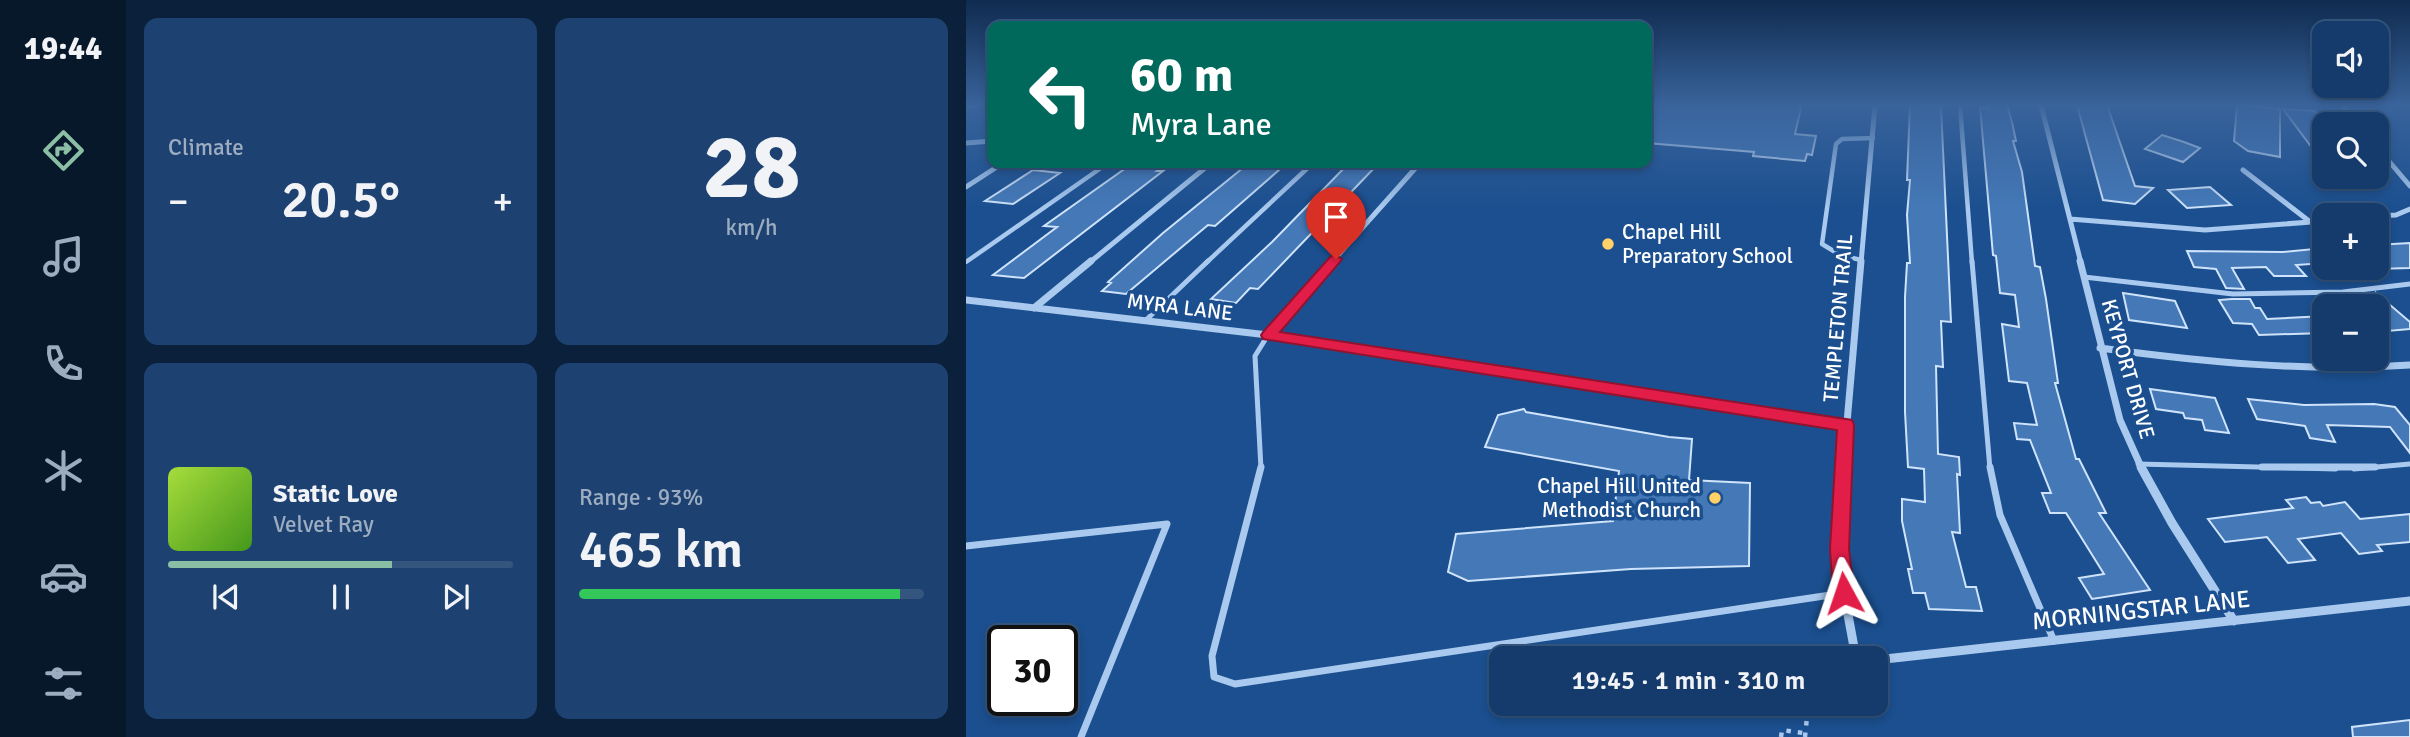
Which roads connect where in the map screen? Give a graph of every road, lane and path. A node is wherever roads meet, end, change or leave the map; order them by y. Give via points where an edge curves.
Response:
1 (1842, 139) edge
2 (1873, 139) edge
3 (1962, 139) edge
4 (2049, 139) edge
5 (987, 141) edge
6 (966, 143) edge
7 (2389, 161) edge
8 (995, 168) edge
9 (1101, 168) edge
10 (1205, 168) edge
11 (1307, 168) edge
12 (1416, 168) edge
13 (2243, 170) dead end
14 (2410, 186) edge
15 (966, 187) edge
16 (2410, 209) edge
17 (2389, 215) edge
18 (2070, 219) junction
19 (2310, 222) joint
20 (1861, 260) junction
21 (966, 262) edge
22 (2084, 278) junction
23 (2410, 284) edge
24 (966, 300) edge
25 (1034, 308) junction
26 (1145, 321) junction
27 (1268, 335) junction
28 (2100, 348) junction
29 (2410, 365) edge
30 (1846, 425) junction
31 (2138, 464) junction
32 (2410, 464) edge
33 (966, 546) edge
34 (1844, 593) junction
35 (2410, 601) edge
36 (2234, 621) junction
37 (2054, 641) junction
38 (1854, 646) edge
39 (1888, 659) edge
40 (1807, 717) dead end
41 (1081, 737) edge
42 (1782, 737) edge
43 (1804, 737) edge

1 - 20 lane via 1836,144 1822,244
2 - 20 street, TEMPLETON TRAIL
3 - 37 lane via 1988,460 2000,515
4 - 18 street, KEYPORT DRIVE
5 - 6 street
7 - 14 street
8 - 15 street
9 - 21 lane
10 - 25 street
11 - 26 lane
12 - 27 street
13 - 19 street
16 - 17 street
18 - 19 street via 2205,230
18 - 22 street, KEYPORT DRIVE
20 - 30 street, TEMPLETON TRAIL
22 - 23 lane via 2233,294 2343,292
22 - 28 street, KEYPORT DRIVE
24 - 25 street, MYRA LANE
25 - 26 street, MYRA LANE
26 - 27 street, MYRA LANE
27 - 30 street, MYRA LANE
27 - 34 lane via 1255,356 1262,463 1212,656 1214,677 1235,684
28 - 29 street via 2280,369
28 - 31 street, KEYPORT DRIVE
30 - 34 street, TEMPLETON TRAIL via 1840,549
31 - 32 lane via 2350,469
31 - 36 street, KEYPORT DRIVE
33 - 41 lane via 1167,524
34 - 38 street, TEMPLETON TRAIL
35 - 36 street, MORNINGSTAR LANE
36 - 37 street, MORNINGSTAR LANE
37 - 39 street, MORNINGSTAR LANE
40 - 43 path
42 - 43 path via 1782,730 1803,733

